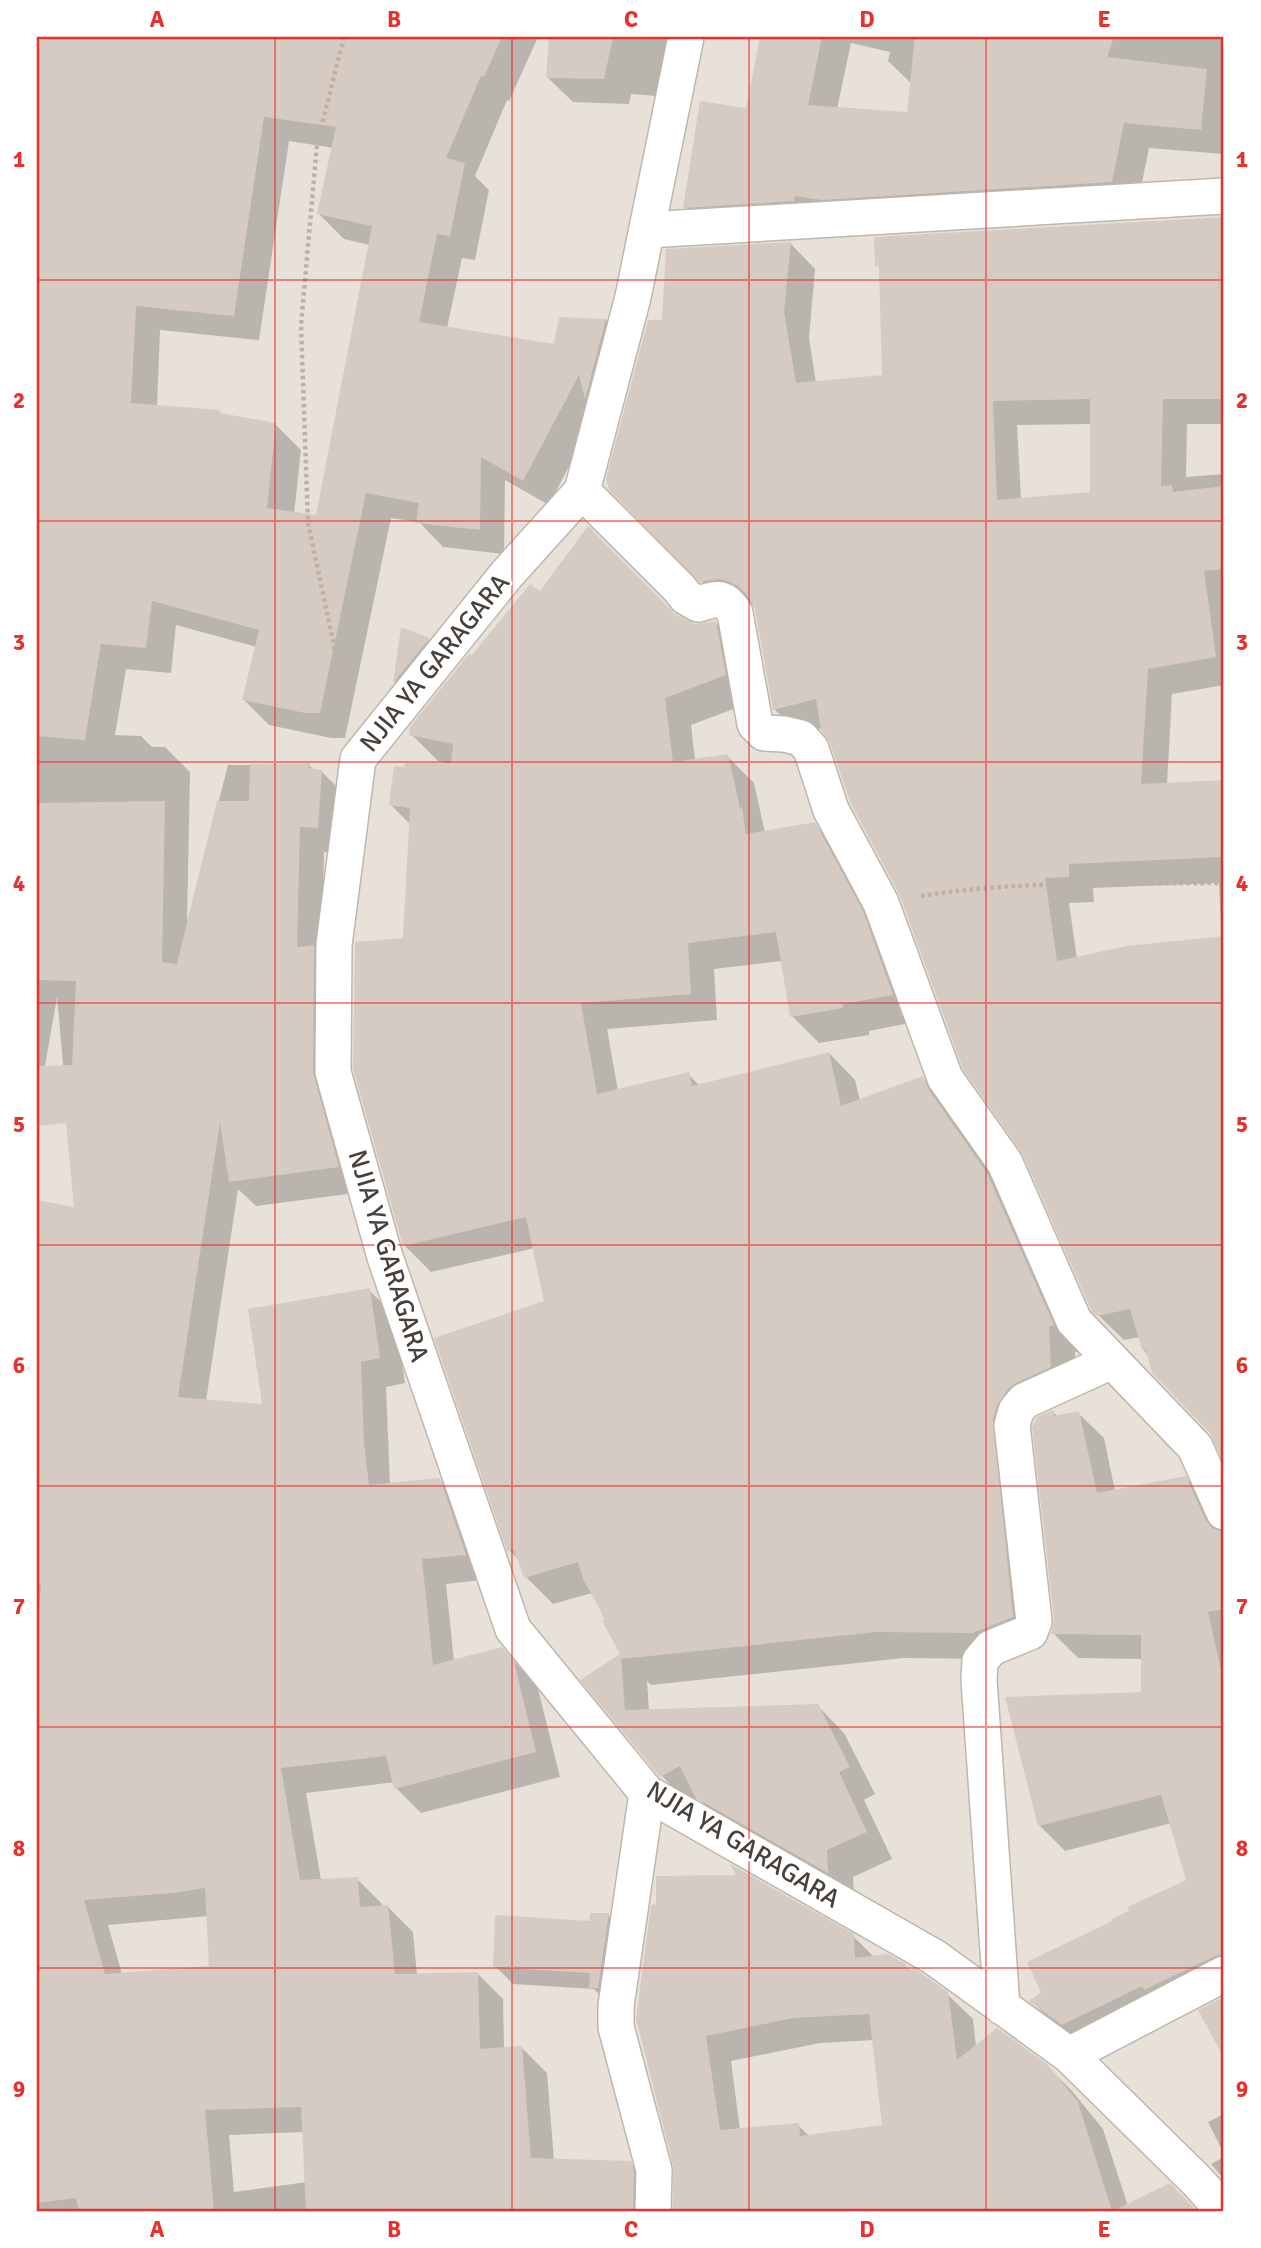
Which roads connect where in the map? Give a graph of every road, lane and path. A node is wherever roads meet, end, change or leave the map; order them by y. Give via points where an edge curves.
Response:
1 (344, 37) edge
2 (686, 37) edge
3 (1224, 197) edge
4 (647, 230) junction
5 (582, 491) junction
6 (358, 759) junction
7 (1224, 883) edge
8 (881, 903) junction
9 (1112, 1361) junction
10 (1224, 1512) edge
11 (648, 1793) junction
12 (1224, 1974) edge
13 (1002, 2007) junction
14 (1069, 2055) junction
15 (653, 2211) edge
16 (1224, 2211) edge

1 - 6 path via 317,144 300,325 308,523
2 - 4 street, NJIA YA GARAGARA
3 - 4 street
4 - 5 street, NJIA YA GARAGARA
5 - 6 street, NJIA YA GARAGARA via 507,574
5 - 8 street via 686,597 698,604 718,598 729,603 735,613 755,724 764,733 801,738 811,749 831,810
6 - 11 street, NJIA YA GARAGARA via 334,945 333,1072 385,1257 513,1629
7 - 8 path via 1045,885 952,891
8 - 9 street via 946,1078 1005,1163 1074,1321
9 - 10 street via 1195,1447
9 - 13 street via 1024,1401 1012,1425 1034,1621 1030,1632 991,1648 980,1661 979,1680
11 - 13 street, NJIA YA GARAGARA via 934,1957
11 - 15 street via 616,2027 654,2170
12 - 14 street
13 - 14 street, NJIA YA GARAGARA
14 - 16 street, NJIA YA GARAGARA

